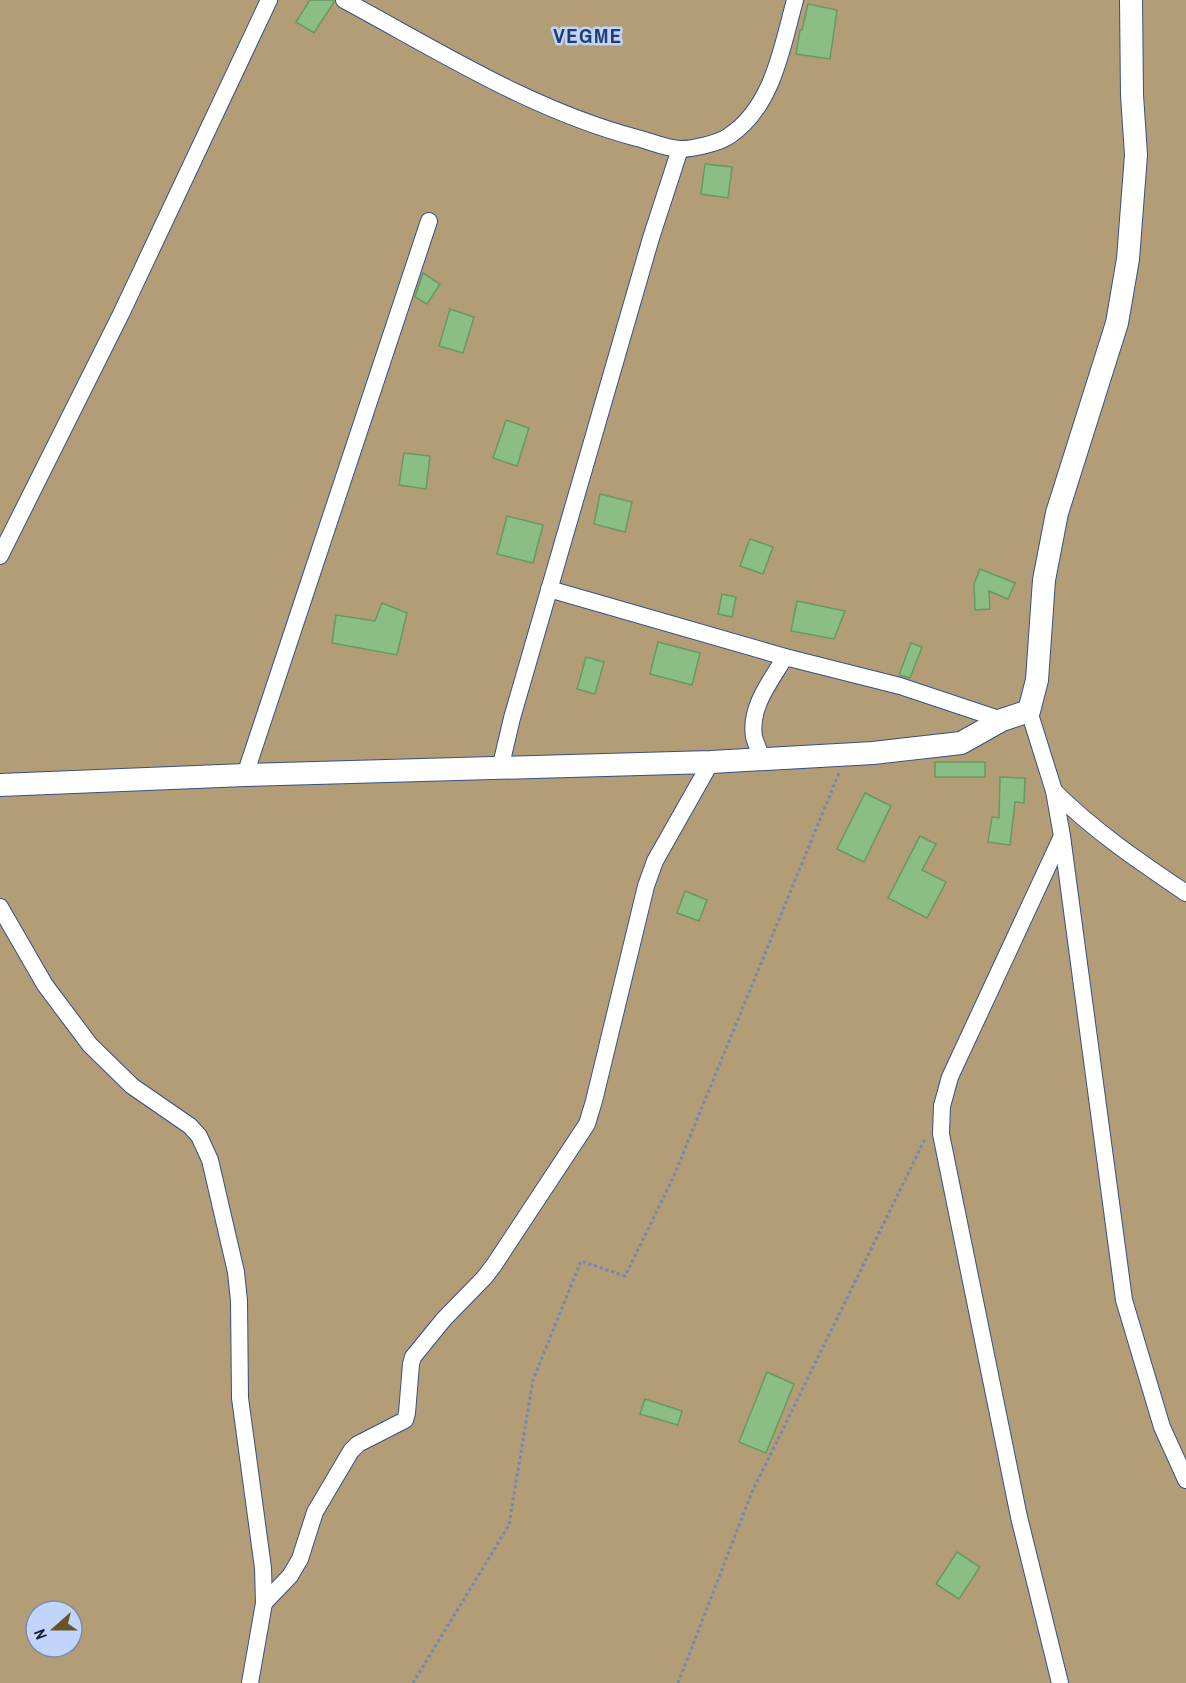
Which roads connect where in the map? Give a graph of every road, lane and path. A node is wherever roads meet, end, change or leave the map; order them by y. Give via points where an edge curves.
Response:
1 (269, 0) edge
2 (344, 0) edge
3 (795, 0) edge
4 (1131, 0) edge
5 (680, 149) junction
6 (429, 221) dead end
7 (4, 539) edge
8 (0, 556) edge
9 (549, 589) junction
10 (785, 657) junction
11 (1029, 711) junction
12 (1002, 720) junction
13 (846, 755) junction
14 (762, 759) junction
15 (711, 762) junction
16 (500, 769) junction
17 (245, 775) junction
18 (0, 785) edge
19 (1054, 791) junction
20 (1062, 836) junction
21 (1186, 893) edge
22 (0, 907) edge
23 (942, 1106) junction
24 (1186, 1480) edge
25 (264, 1603) junction
26 (250, 1683) edge
27 (412, 1683) edge
28 (678, 1683) edge
29 (1060, 1683) edge

1 - 7 street via 121,314
2 - 5 street via 493,82 611,131
3 - 5 street via 775,72 761,103 728,137
4 - 11 street via 1136,155 1128,259 1117,323 1058,513 1044,580 1037,680
5 - 9 street
6 - 17 street
7 - 8 street
9 - 10 street
9 - 16 street
10 - 12 street via 900,686
10 - 14 street via 757,706 753,721
11 - 12 street
11 - 19 street
12 - 13 street via 961,743
13 - 14 street
13 - 27 path via 673,1178 625,1276 581,1261 532,1380 509,1526
14 - 15 street
15 - 16 street
15 - 25 street via 655,861 646,886 587,1124 494,1265 413,1357 405,1420 351,1451 315,1512 300,1559 290,1576
16 - 17 street
17 - 18 street
19 - 20 street
19 - 21 street via 1128,854
20 - 23 street via 951,1077
20 - 24 street via 1125,1300 1162,1427
22 - 25 street via 45,985 90,1045 132,1086 190,1126 205,1147 236,1272 240,1398 260,1538
23 - 28 path via 752,1491
23 - 29 street via 941,1134 1014,1494
25 - 26 street

